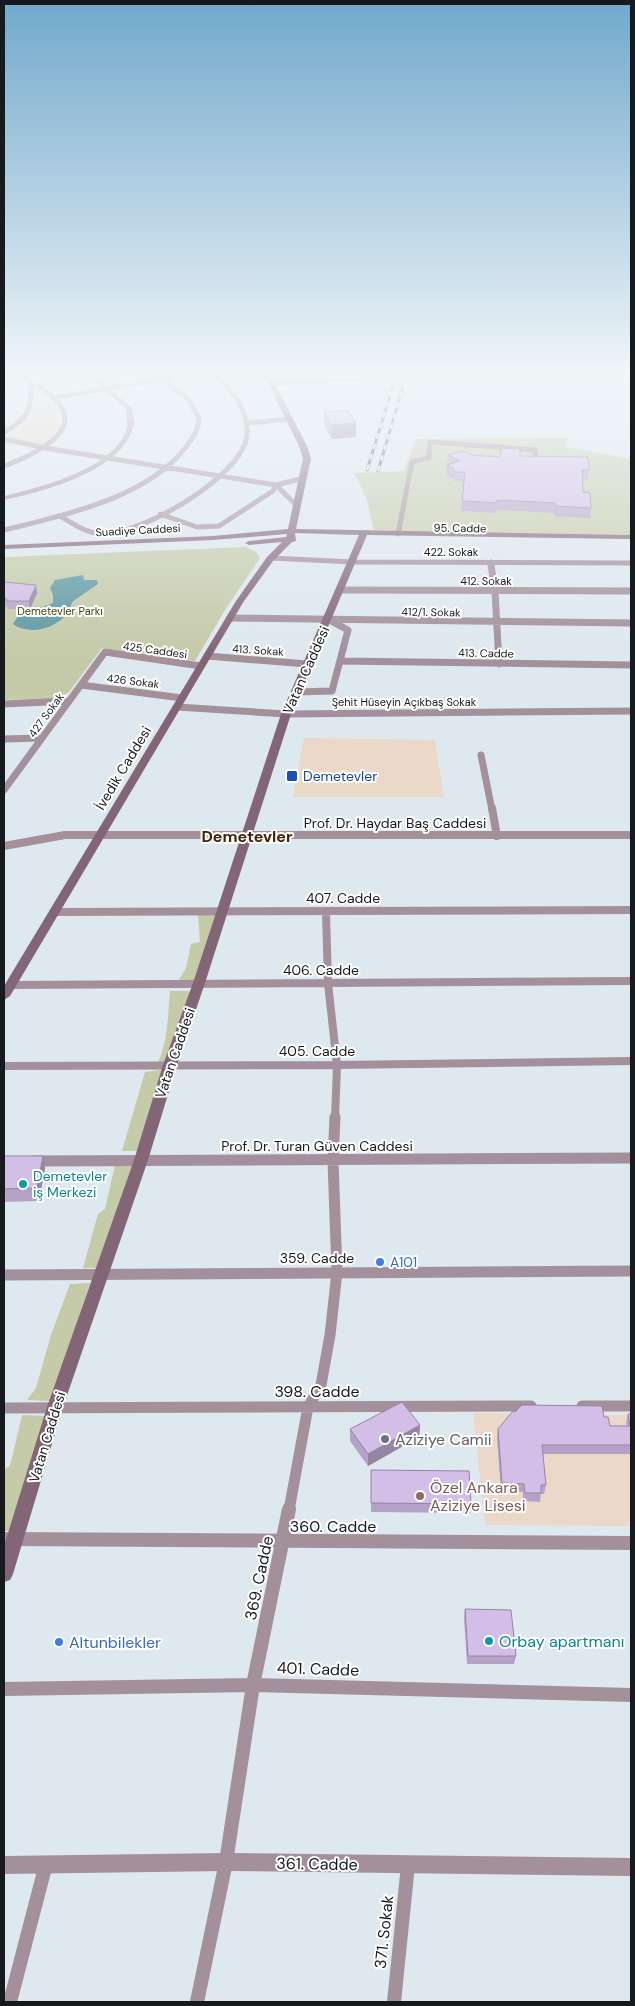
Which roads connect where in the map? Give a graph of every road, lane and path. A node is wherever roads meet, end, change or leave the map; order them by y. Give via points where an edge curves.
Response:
1 (93, 467) edge
2 (159, 467) edge
3 (229, 467) edge
4 (305, 467) edge
5 (411, 467) edge
6 (168, 468) junction
7 (221, 476) junction
8 (304, 478) junction
9 (276, 486) junction
10 (4, 498) edge
11 (296, 505) junction
12 (160, 514) junction
13 (60, 516) junction
14 (293, 516) junction
15 (210, 529) joint
16 (4, 530) edge
17 (274, 532) junction
18 (398, 534) junction
19 (291, 535) junction
20 (363, 536) junction
21 (105, 538) junction
22 (631, 539) edge
23 (269, 542) junction
24 (4, 547) edge
25 (4, 553) edge
26 (271, 558) junction
27 (353, 562) junction
28 (491, 562) junction
29 (631, 563) edge
30 (340, 590) junction
31 (495, 591) junction
32 (631, 591) edge
33 (230, 618) junction
34 (328, 620) junction
35 (497, 623) junction
36 (631, 623) edge
37 (105, 652) joint
38 (207, 656) junction
39 (340, 661) junction
40 (307, 664) junction
41 (499, 664) junction
42 (631, 665) edge
43 (201, 666) junction
44 (81, 685) junction
45 (296, 692) junction
46 (69, 701) junction
47 (180, 702) junction
48 (4, 704) edge
49 (631, 711) edge
50 (286, 714) junction
51 (42, 738) junction
52 (4, 739) edge
53 (481, 755) dead end
54 (4, 778) edge
55 (13, 778) junction
56 (4, 790) edge
57 (631, 834) edge
58 (100, 836) junction
59 (247, 836) junction
60 (498, 836) junction
61 (7, 845) edge
62 (4, 855) edge
63 (222, 910) junction
64 (631, 910) edge
65 (54, 912) junction
66 (326, 912) junction
67 (631, 981) edge
68 (328, 983) junction
69 (199, 984) junction
70 (10, 985) junction
71 (4, 996) edge
72 (631, 1060) edge
73 (337, 1064) junction
74 (170, 1065) junction
75 (4, 1066) edge
76 (631, 1158) edge
77 (141, 1160) junction
78 (23, 1161) edge
79 (333, 1161) junction
80 (631, 1271) edge
81 (337, 1272) junction
82 (101, 1274) junction
83 (4, 1275) edge
84 (543, 1406) edge
85 (572, 1406) edge
86 (631, 1406) edge
87 (56, 1407) junction
88 (308, 1407) junction
89 (4, 1408) edge
90 (10, 1539) edge
91 (284, 1542) junction
92 (631, 1543) edge
93 (4, 1574) edge
94 (253, 1685) junction
95 (4, 1689) edge
96 (631, 1695) edge
97 (226, 1862) junction
98 (46, 1864) junction
99 (408, 1864) junction
100 (4, 1866) edge
101 (631, 1867) edge
102 (10, 2002) edge
103 (197, 2002) edge
104 (394, 2002) edge

1 - 10 street via 46,487
2 - 6 street
3 - 7 street
4 - 8 main road
5 - 18 street
6 - 7 street
6 - 13 street via 128,491
7 - 9 street
7 - 12 street via 204,490
8 - 9 street
8 - 11 main road
9 - 11 street
9 - 15 street
11 - 14 main road
12 - 15 street
12 - 21 street
13 - 16 street
13 - 21 street
14 - 17 main road
14 - 19 main road
17 - 19 main road
17 - 21 main road, Suadiye Caddesi via 245,536
17 - 23 main road
18 - 20 main road, 95. Cadde
18 - 22 main road, 95. Cadde
19 - 20 main road, 95. Cadde
19 - 23 main road
19 - 26 main road, İvedik Caddesi
20 - 22 main road, 95. Cadde
20 - 27 main road, Vatan Caddesi
21 - 24 main road, Suadiye Caddesi
23 - 25 main road, Suadiye Caddesi
23 - 26 main road
26 - 27 street, 422. Sokak
26 - 33 main road, İvedik Caddesi
27 - 28 street, 422. Sokak
27 - 30 main road, Vatan Caddesi
28 - 29 street, 422. Sokak
28 - 31 street
30 - 31 street, 412. Sokak
30 - 34 main road, Vatan Caddesi
31 - 32 street, 412. Sokak
31 - 35 street
33 - 34 street, 412/1. Sokak
33 - 38 main road, İvedik Caddesi
34 - 35 street, 412/1. Sokak
34 - 39 street via 348,630
34 - 40 main road, Vatan Caddesi
35 - 36 street, 412/1. Sokak
35 - 41 street
37 - 43 street, 425 Caddesi
37 - 44 street, 427 Sokak
38 - 40 street, 413. Sokak
38 - 43 main road, İvedik Caddesi
39 - 41 street, 413. Cadde
39 - 45 street via 332,691
40 - 45 main road, Vatan Caddesi
41 - 42 street, 413. Cadde
43 - 47 main road, İvedik Caddesi
44 - 46 street, 427 Sokak
44 - 47 street, 426 Sokak
45 - 50 main road, Vatan Caddesi
46 - 48 street
46 - 51 street, 427 Sokak
47 - 50 street, Şehit Hüseyin Açıkbaş Sokak
47 - 58 main road, İvedik Caddesi
49 - 50 street, Şehit Hüseyin Açıkbaş Sokak
50 - 59 main road, Vatan Caddesi
51 - 52 street
51 - 55 street, 427 Sokak
53 - 60 street
54 - 55 street
55 - 56 street, 427 Sokak
57 - 60 street, Prof. Dr. Haydar Baş Caddesi
58 - 59 street, Prof. Dr. Haydar Baş Caddesi
58 - 61 street, Prof. Dr. Haydar Baş Caddesi via 57,835
58 - 65 main road, İvedik Caddesi
59 - 60 street, Prof. Dr. Haydar Baş Caddesi
59 - 63 main road, Vatan Caddesi
61 - 62 street
63 - 65 street, 407. Cadde
63 - 66 street, 407. Cadde
63 - 69 main road, Vatan Caddesi
64 - 66 street, 407. Cadde
65 - 70 main road, İvedik Caddesi
66 - 68 street, 369. Cadde
67 - 68 street, 406. Cadde
68 - 69 street, 406. Cadde
68 - 73 street, 369. Cadde
69 - 70 street, 406. Cadde
69 - 74 main road, Vatan Caddesi
70 - 71 main road, İvedik Caddesi
72 - 73 street, 405. Cadde
73 - 74 street, 405. Cadde
73 - 79 street, 369. Cadde
74 - 75 street, 405. Cadde
74 - 77 main road, Vatan Caddesi
76 - 79 street, Prof. Dr. Turan Güven Caddesi
77 - 78 street, Prof. Dr. Turan Güven Caddesi
77 - 79 street, Prof. Dr. Turan Güven Caddesi
77 - 82 main road, Vatan Caddesi
79 - 81 street, 369. Cadde
80 - 81 street, 359. Cadde
81 - 82 street, 359. Cadde
81 - 88 street, 369. Cadde via 321,1385
82 - 83 street, 359. Cadde
82 - 87 main road, Vatan Caddesi
84 - 88 street, 398. Cadde
85 - 86 street
87 - 88 street, 398. Cadde
87 - 89 street, 398. Cadde
87 - 90 main road, Vatan Caddesi
88 - 91 street, 369. Cadde
90 - 91 street, 360. Cadde
90 - 93 main road, Vatan Caddesi
91 - 92 street, 360. Cadde
91 - 94 street, 369. Cadde
94 - 95 street, 401. Cadde
94 - 96 street, 401. Cadde
94 - 97 street, 369. Cadde
97 - 98 street, 361. Cadde
97 - 99 street, 361. Cadde
97 - 103 street, 369. Cadde
98 - 100 street, 361. Cadde
98 - 102 street
99 - 101 street, 361. Cadde
99 - 104 street, 371. Sokak

